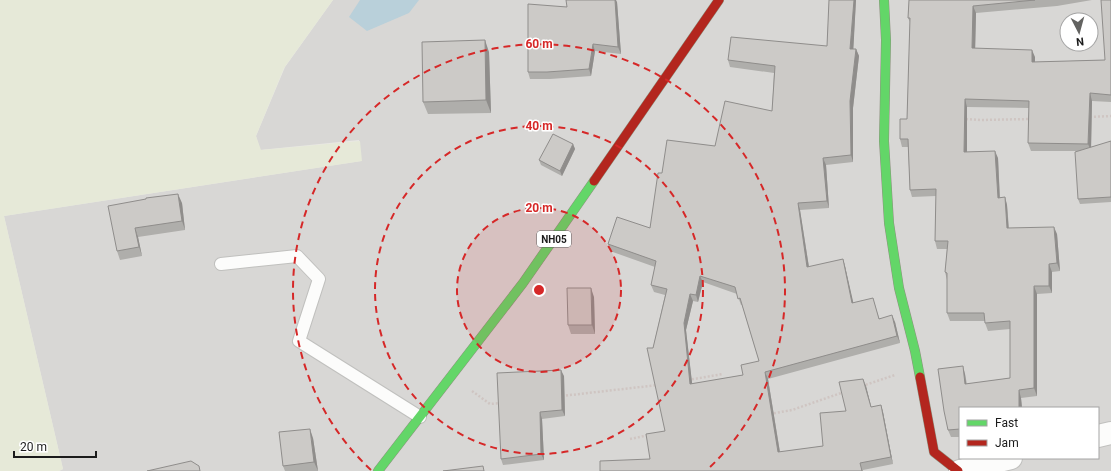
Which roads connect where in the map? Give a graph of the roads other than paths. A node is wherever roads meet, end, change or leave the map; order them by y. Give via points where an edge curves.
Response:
1 (719, 0) edge
2 (884, 0) edge
3 (221, 264) dead end
4 (420, 417) junction
5 (1111, 433) edge
6 (1099, 436) edge
7 (1007, 459) edge
8 (378, 471) edge
9 (959, 471) edge

1 - 4 main road, NH05 via 523,284
2 - 9 main road via 884,141 889,223 899,288 915,351 934,452
3 - 4 lane via 297,256 319,279 299,341
4 - 8 main road, NH05
5 - 6 street
7 - 9 street

